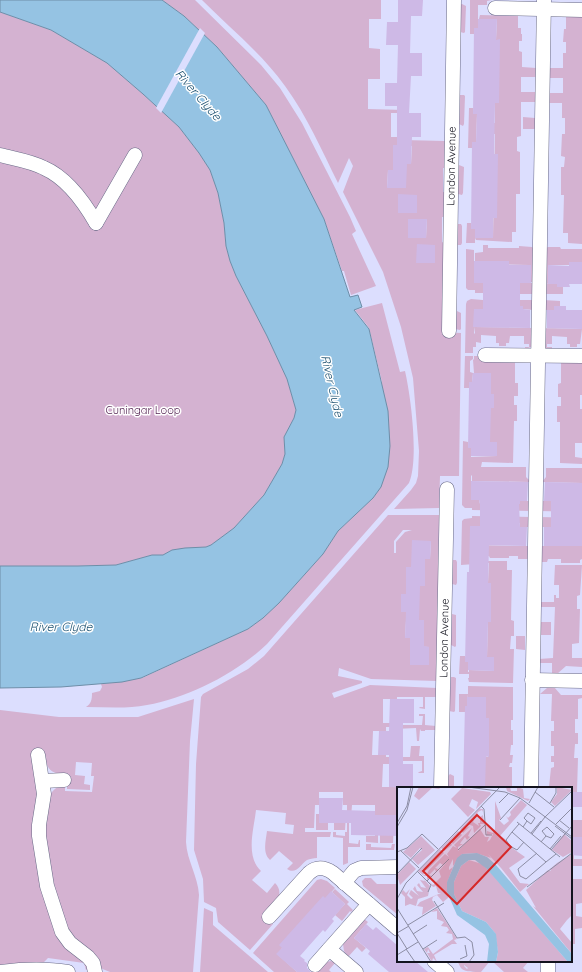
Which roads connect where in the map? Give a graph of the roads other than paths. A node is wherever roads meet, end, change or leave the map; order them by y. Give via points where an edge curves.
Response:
1 (454, 0) edge
2 (544, 5) edge
3 (495, 8) dead end
4 (582, 10) edge
5 (0, 155) edge
6 (134, 155) dead end
7 (449, 331) dead end
8 (485, 355) dead end
9 (538, 356) junction
10 (582, 356) edge
11 (447, 489) dead end
12 (532, 680) junction
13 (582, 681) edge
14 (38, 755) dead end
15 (64, 780) dead end
16 (42, 781) junction
17 (441, 787) edge
18 (531, 787) edge
19 (397, 867) edge
20 (344, 883) junction
21 (369, 904) junction
22 (269, 917) dead end
23 (397, 928) edge
24 (329, 949) junction
25 (435, 962) edge
26 (315, 965) dead end
27 (0, 972) edge
28 (68, 972) edge
29 (95, 972) edge
30 (356, 972) edge
31 (447, 972) edge

1 - 7 street, London Avenue
2 - 3 street
2 - 4 street
2 - 9 street
5 - 6 street via 34,164 54,174 78,197 96,223
8 - 9 street
9 - 10 street
9 - 12 street
11 - 17 street, London Avenue
12 - 13 street
12 - 18 street
14 - 16 street
15 - 16 street
16 - 29 street via 44,801 39,836 47,886 62,932 70,943 88,956
19 - 20 street via 361,868
20 - 21 street
20 - 22 street via 328,870 316,868
21 - 23 street
21 - 24 street
24 - 26 street
24 - 30 street
25 - 31 street
27 - 28 street via 40,969

